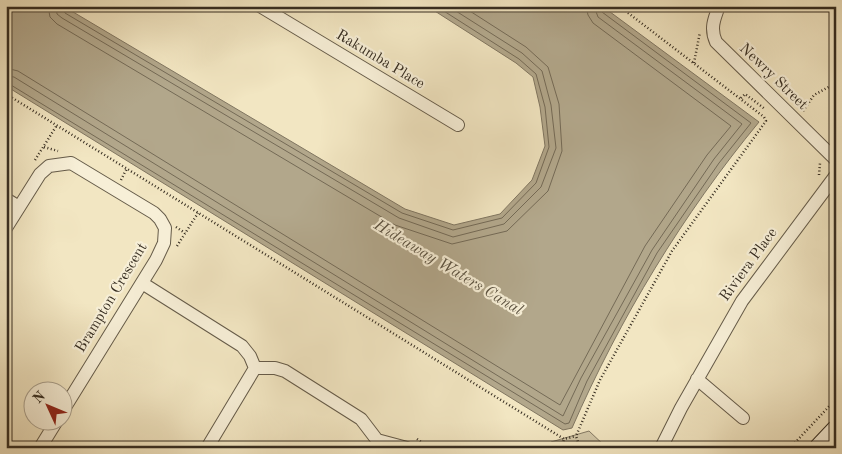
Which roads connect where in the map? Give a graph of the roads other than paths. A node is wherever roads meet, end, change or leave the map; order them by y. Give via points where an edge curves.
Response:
1 (260, 6) edge
2 (719, 6) edge
3 (458, 125) dead end
4 (836, 160) edge
5 (836, 176) edge
6 (6, 199) edge
7 (20, 207) junction
8 (6, 228) edge
9 (142, 283) junction
10 (255, 368) junction
11 (697, 379) junction
12 (72, 396) edge
13 (743, 418) dead end
14 (836, 430) edge
15 (50, 432) edge
16 (411, 443) edge
17 (375, 444) edge
18 (40, 448) edge
19 (206, 448) edge
20 (661, 448) edge
21 (819, 448) edge

1 - 3 street, Rakumba Place
2 - 4 street, Newry Street via 712,34 716,42
5 - 11 street, Riviera Place via 742,300
6 - 7 street
7 - 8 street, Brampton Crescent
7 - 9 street, Brampton Crescent via 40,174 49,166 71,163 154,213 165,228 164,243
9 - 10 street via 242,346
9 - 12 street, Brampton Crescent
10 - 17 street via 275,368 285,372 361,419
10 - 19 street
11 - 13 street
11 - 20 street, Riviera Place
14 - 21 street
15 - 18 street
16 - 17 street

